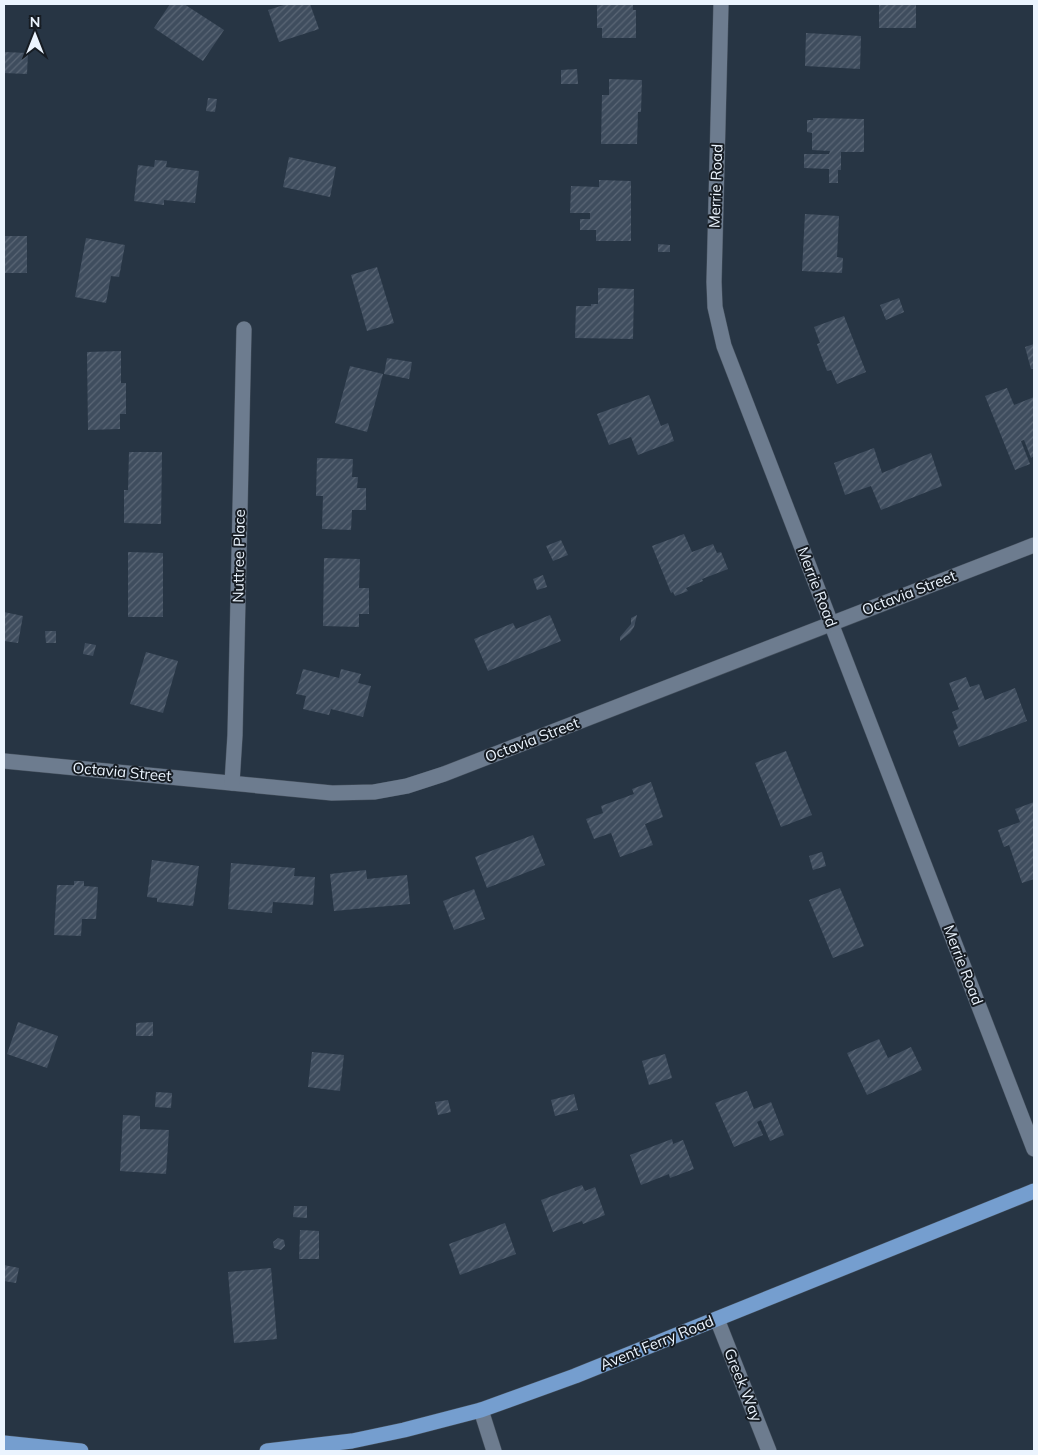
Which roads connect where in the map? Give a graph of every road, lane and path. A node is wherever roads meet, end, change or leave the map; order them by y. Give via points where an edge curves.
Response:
1 (721, 4) edge
2 (244, 328) dead end
3 (1034, 545) edge
4 (831, 624) junction
5 (4, 761) edge
6 (232, 783) junction
7 (1034, 1149) edge
8 (1034, 1192) edge
9 (717, 1319) junction
10 (481, 1410) junction
11 (4, 1443) edge
12 (48, 1450) edge
13 (82, 1451) edge
14 (267, 1451) edge
15 (494, 1451) edge
16 (769, 1451) edge

1 - 4 street, Merrie Road via 716,307 727,355
2 - 6 street, Nuttree Place
3 - 4 street, Octavia Street
4 - 6 street, Octavia Street via 524,745 407,786 374,792 332,793
4 - 7 street, Merrie Road
5 - 6 street, Octavia Street
8 - 9 main road, Avent Ferry Road
9 - 10 main road, Avent Ferry Road
9 - 16 street, Greek Way
10 - 14 main road, Avent Ferry Road via 352,1441
10 - 15 street
11 - 12 main road
12 - 13 main road

